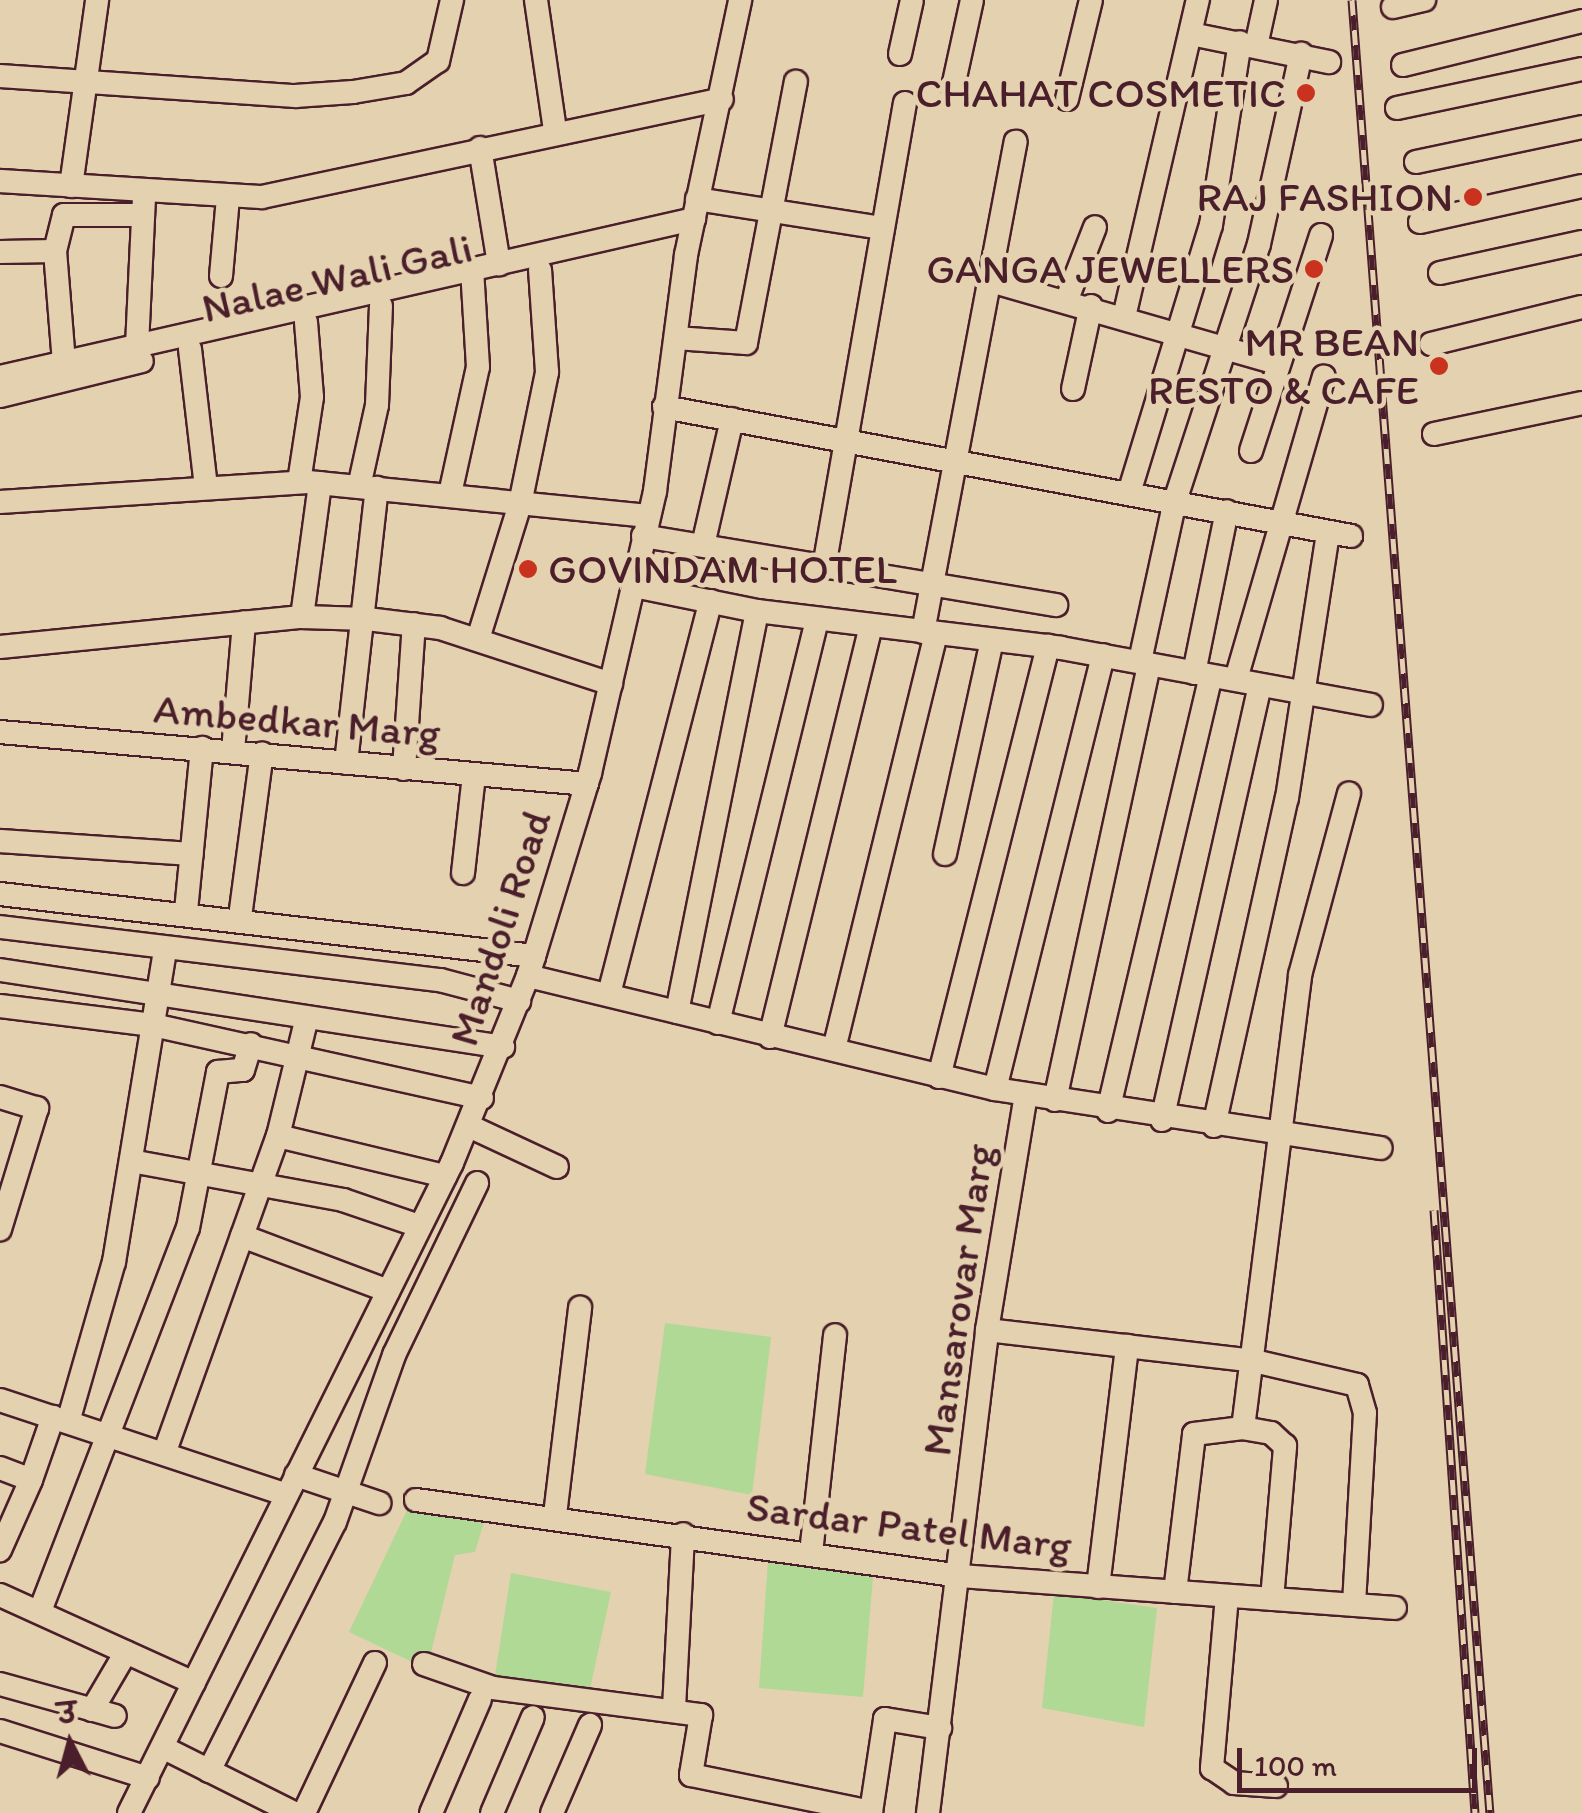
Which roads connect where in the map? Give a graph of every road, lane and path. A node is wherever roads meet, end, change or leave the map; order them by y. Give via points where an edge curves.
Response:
1 (97, 0) edge
2 (452, 0) edge
3 (536, 0) edge
4 (740, 0) edge
5 (912, 0) edge
6 (972, 0) edge
7 (1090, 0) edge
8 (1198, 0) edge
9 (1266, 0) edge
10 (1424, 0) edge
11 (1393, 7) dead end
12 (1582, 21) edge
13 (1192, 34) junction
14 (1248, 44) junction
15 (900, 54) dead end
16 (1300, 54) junction
17 (1329, 62) dead end
18 (1403, 65) dead end
19 (1582, 69) edge
20 (0, 76) edge
21 (796, 82) dead end
22 (85, 83) junction
23 (953, 87) dead end
24 (722, 99) junction
25 (1067, 100) dead end
26 (905, 103) dead end
27 (1397, 108) dead end
28 (1582, 127) edge
29 (554, 131) junction
30 (1016, 142) dead end
31 (480, 148) junction
32 (1416, 162) dead end
33 (0, 182) edge
34 (71, 186) junction
35 (1582, 186) edge
36 (228, 198) junction
37 (144, 204) junction
38 (774, 212) junction
39 (694, 218) junction
40 (1420, 222) dead end
41 (1096, 227) dead end
42 (883, 228) junction
43 (1320, 235) dead end
44 (1582, 242) edge
45 (55, 251) junction
46 (0, 252) edge
47 (499, 264) junction
48 (540, 270) junction
49 (1440, 274) dead end
50 (221, 276) dead end
51 (473, 277) junction
52 (988, 280) junction
53 (1068, 299) junction
54 (382, 306) junction
55 (1091, 306) junction
56 (1582, 307) edge
57 (1124, 317) junction
58 (306, 322) junction
59 (1173, 331) junction
60 (676, 338) junction
61 (1431, 344) dead end
62 (138, 346) junction
63 (190, 350) junction
64 (1227, 352) junction
65 (64, 363) junction
66 (1276, 363) junction
67 (1324, 377) dead end
68 (0, 378) edge
69 (1073, 390) dead end
70 (0, 396) edge
71 (1582, 403) edge
72 (664, 406) junction
73 (732, 418) junction
74 (1434, 434) dead end
75 (845, 435) junction
76 (1250, 451) dead end
77 (952, 456) junction
78 (309, 483) junction
79 (206, 488) junction
80 (368, 488) junction
81 (1129, 493) junction
82 (450, 494) junction
83 (1174, 501) junction
84 (0, 502) edge
85 (520, 504) junction
86 (1227, 511) junction
87 (1278, 522) junction
88 (646, 526) junction
89 (703, 544) junction
90 (824, 567) junction
91 (932, 584) junction
92 (634, 586) junction
93 (711, 602) junction
94 (1056, 605) dead end
95 (757, 611) junction
96 (302, 617) junction
97 (367, 618) junction
98 (817, 619) junction
99 (244, 622) junction
100 (414, 624) junction
101 (871, 626) junction
102 (930, 633) junction
103 (478, 639) junction
104 (992, 641) junction
105 (1048, 646) junction
106 (0, 647) edge
107 (1103, 655) junction
108 (1145, 662) junction
109 (1202, 674) junction
110 (1236, 678) junction
111 (611, 684) junction
112 (1260, 686) junction
113 (1306, 698) junction
114 (1370, 704) dead end
115 (0, 732) edge
116 (202, 748) junction
117 (232, 750) junction
118 (262, 753) junction
119 (346, 763) junction
120 (404, 770) junction
121 (474, 775) junction
122 (586, 784) junction
123 (1349, 794) dead end
124 (0, 841) edge
125 (192, 854) junction
126 (945, 854) dead end
127 (463, 874) dead end
128 (0, 894) edge
129 (186, 911) junction
130 (240, 916) junction
131 (0, 927) edge
132 (165, 949) junction
133 (531, 966) junction
134 (0, 970) edge
135 (609, 994) junction
136 (160, 995) junction
137 (519, 1001) junction
138 (0, 1006) edge
139 (678, 1012) junction
140 (307, 1017) junction
141 (718, 1023) junction
142 (154, 1025) junction
143 (770, 1038) junction
144 (251, 1044) junction
145 (502, 1047) junction
146 (834, 1050) junction
147 (299, 1056) junction
148 (939, 1077) junction
149 (995, 1089) junction
150 (1026, 1094) junction
151 (0, 1097) edge
152 (482, 1098) junction
153 (1056, 1100) junction
154 (1108, 1111) junction
155 (1162, 1120) junction
156 (469, 1126) junction
157 (1214, 1126) junction
158 (1277, 1134) junction
159 (278, 1136) junction
160 (1381, 1148) dead end
161 (131, 1160) junction
162 (557, 1166) dead end
163 (204, 1170) junction
164 (446, 1176) junction
165 (262, 1182) junction
166 (477, 1183) dead end
167 (420, 1226) junction
168 (0, 1229) edge
169 (242, 1236) junction
170 (388, 1290) junction
171 (580, 1307) dead end
172 (988, 1330) junction
173 (835, 1334) dead end
174 (1127, 1346) junction
175 (1254, 1361) junction
176 (0, 1400) edge
177 (60, 1420) junction
178 (1243, 1428) junction
179 (114, 1434) junction
180 (165, 1451) junction
181 (0, 1468) edge
182 (31, 1480) junction
183 (290, 1484) junction
184 (346, 1487) junction
185 (416, 1500) dead end
186 (379, 1503) dead end
187 (556, 1514) junction
188 (683, 1534) junction
189 (0, 1550) edge
190 (811, 1553) junction
191 (961, 1576) junction
192 (1098, 1586) junction
193 (1175, 1592) junction
194 (0, 1596) edge
195 (1226, 1596) junction
196 (1272, 1599) junction
197 (1354, 1605) junction
198 (1395, 1608) dead end
199 (40, 1611) junction
200 (126, 1652) junction
201 (375, 1663) dead end
202 (424, 1664) dead end
203 (0, 1684) edge
204 (194, 1684) junction
205 (480, 1699) dead end
206 (674, 1708) junction
207 (533, 1718) dead end
208 (590, 1726) dead end
209 (940, 1728) junction
210 (0, 1730) edge
211 (164, 1748) junction
212 (209, 1771) junction
213 (148, 1778) junction
214 (1276, 1786) dead end
215 (129, 1813) edge
216 (294, 1813) edge
217 (304, 1813) edge
218 (431, 1813) edge
219 (492, 1813) edge
220 (552, 1813) edge
221 (928, 1813) edge

1 - 22 street
2 - 22 street via 443,52 406,83 320,96
3 - 29 street
4 - 24 street, Mandoli Road
5 - 15 street
6 - 23 street
7 - 25 street
8 - 13 street
9 - 14 street
10 - 11 street
12 - 18 street
13 - 14 street
13 - 57 street
14 - 16 street
14 - 59 street via 1211,226
16 - 17 street
16 - 64 street via 1286,138
19 - 27 street
20 - 22 street
21 - 38 street
22 - 34 street
24 - 29 street
24 - 39 street, Mandoli Road
26 - 42 street
28 - 32 street
29 - 31 street
30 - 52 street
31 - 36 street via 282,195
31 - 47 street
33 - 34 street
34 - 37 street
35 - 40 street
36 - 37 street
36 - 50 street
37 - 45 street via 64,215
37 - 62 street
38 - 39 street
38 - 42 street
38 - 60 street via 746,343
39 - 47 street
39 - 48 street, Nalae Wali Gali
39 - 60 street, Mandoli Road
41 - 53 street
42 - 75 street
43 - 66 street
44 - 49 street
45 - 46 street
45 - 65 street
47 - 51 street
48 - 51 street, Nalae Wali Gali
48 - 85 street via 550,340
51 - 54 street, Nalae Wali Gali
51 - 62 street
51 - 82 street via 478,367
52 - 53 street
52 - 77 street
53 - 55 street
54 - 58 street, Nalae Wali Gali
54 - 80 street
55 - 57 street
55 - 69 street
56 - 61 street
57 - 59 street
58 - 63 street, Nalae Wali Gali
58 - 78 street
59 - 64 street
59 - 81 street
60 - 72 street, Mandoli Road
62 - 65 street
63 - 70 street, Nalae Wali Gali
63 - 79 street
64 - 66 street
64 - 83 street
65 - 68 street
66 - 76 street
67 - 87 street
71 - 74 street
72 - 73 street
72 - 88 street, Mandoli Road
73 - 75 street
73 - 89 street
75 - 77 street
75 - 90 street
77 - 81 street
77 - 91 street
78 - 79 street
78 - 80 street
78 - 96 street
79 - 84 street
80 - 82 street
80 - 97 street
81 - 83 street
82 - 85 street
83 - 86 street
83 - 108 street
85 - 88 street
85 - 103 street
86 - 87 street
86 - 109 street
87 - 110 street
87 - 113 street via 1340,534
88 - 89 street
88 - 92 street, Mandoli Road
89 - 90 street
90 - 91 street
91 - 94 street
91 - 102 street
92 - 93 street
92 - 111 street, Mandoli Road
93 - 95 street
93 - 135 street
95 - 98 street
95 - 139 street
96 - 97 street
96 - 99 street
97 - 100 street
97 - 119 street
98 - 101 street
98 - 141 street
99 - 106 street
99 - 117 street
100 - 103 street
100 - 120 street
101 - 102 street
101 - 143 street
102 - 104 street
102 - 146 street
103 - 111 street
104 - 105 street
104 - 126 street
105 - 107 street
105 - 148 street
107 - 108 street
107 - 149 street
108 - 109 street
108 - 153 street
109 - 110 street
109 - 154 street
110 - 112 street
111 - 122 street, Mandoli Road
112 - 113 street
112 - 155 street
113 - 114 street
113 - 157 street
115 - 116 street, Ambedkar Marg
116 - 117 street, Ambedkar Marg
116 - 125 street
117 - 118 street, Ambedkar Marg
118 - 119 street, Ambedkar Marg
118 - 130 street
119 - 120 street, Ambedkar Marg
120 - 121 street, Ambedkar Marg
121 - 122 street, Ambedkar Marg
121 - 127 street
122 - 133 street, Mandoli Road
123 - 158 street via 1300,975
124 - 125 street
125 - 129 street
128 - 129 street
129 - 130 street
130 - 133 street
131 - 132 street
132 - 136 street
132 - 137 street via 458,982
133 - 135 street
133 - 137 street, Mandoli Road
134 - 136 street
135 - 139 street
136 - 140 street
136 - 142 street
137 - 145 street, Mandoli Road
138 - 142 street
139 - 141 street
140 - 145 street
140 - 147 street
141 - 143 street
142 - 144 street
142 - 161 street
143 - 146 street
144 - 147 street
144 - 163 street via 243,1070 218,1072
145 - 152 street, Mandoli Road
146 - 148 street
147 - 152 street
147 - 159 street
148 - 149 street
149 - 150 street
150 - 153 street
150 - 172 street, Mansarovar Marg
151 - 168 street via 31,1101 37,1112
152 - 156 street, Mandoli Road
153 - 154 street
154 - 155 street
155 - 157 street
156 - 162 street
156 - 164 street, Mandoli Road
157 - 158 street
158 - 160 street
158 - 175 street
159 - 164 street
159 - 165 street
161 - 163 street
161 - 177 street via 114,1262
163 - 165 street
163 - 179 street
164 - 167 street, Mandoli Road
165 - 167 street
165 - 169 street
166 - 184 street via 394,1355
167 - 170 street, Mandoli Road
169 - 170 street
169 - 180 street
170 - 183 street, Mandoli Road
171 - 187 street
172 - 174 street
172 - 191 street, Mansarovar Marg
173 - 190 street
174 - 175 street
174 - 192 street
175 - 178 street
175 - 197 street via 1345,1379 1364,1397
176 - 177 street
177 - 179 street
177 - 182 street
178 - 193 street via 1194,1434
178 - 196 street via 1271,1433 1285,1446
179 - 180 street
179 - 199 street
180 - 183 street
181 - 182 street
182 - 189 street
183 - 184 street
183 - 204 street, Mandoli Road
184 - 186 street
184 - 212 street via 306,1584
185 - 187 street, Sardar Patel Marg
187 - 188 street, Sardar Patel Marg
188 - 190 street, Sardar Patel Marg
188 - 206 street
190 - 191 street, Sardar Patel Marg
191 - 192 street, Sardar Patel Marg
191 - 209 street, Mansarovar Marg
192 - 193 street, Sardar Patel Marg
193 - 195 street, Sardar Patel Marg
194 - 199 street
195 - 196 street, Sardar Patel Marg
195 - 214 street via 1212,1768 1234,1783
196 - 197 street, Sardar Patel Marg
197 - 198 street, Sardar Patel Marg
199 - 200 street
200 - 203 street via 103,1713
200 - 204 street
201 - 217 street
202 - 206 street via 564,1701 663,1714
204 - 211 street, Mandoli Road
205 - 218 street
206 - 209 street via 701,1715 692,1775 870,1812 885,1719
207 - 219 street
208 - 220 street
209 - 221 street, Mansarovar Marg
210 - 213 street
211 - 212 street
211 - 213 street, Mandoli Road
212 - 216 street
213 - 215 street, Mandoli Road

